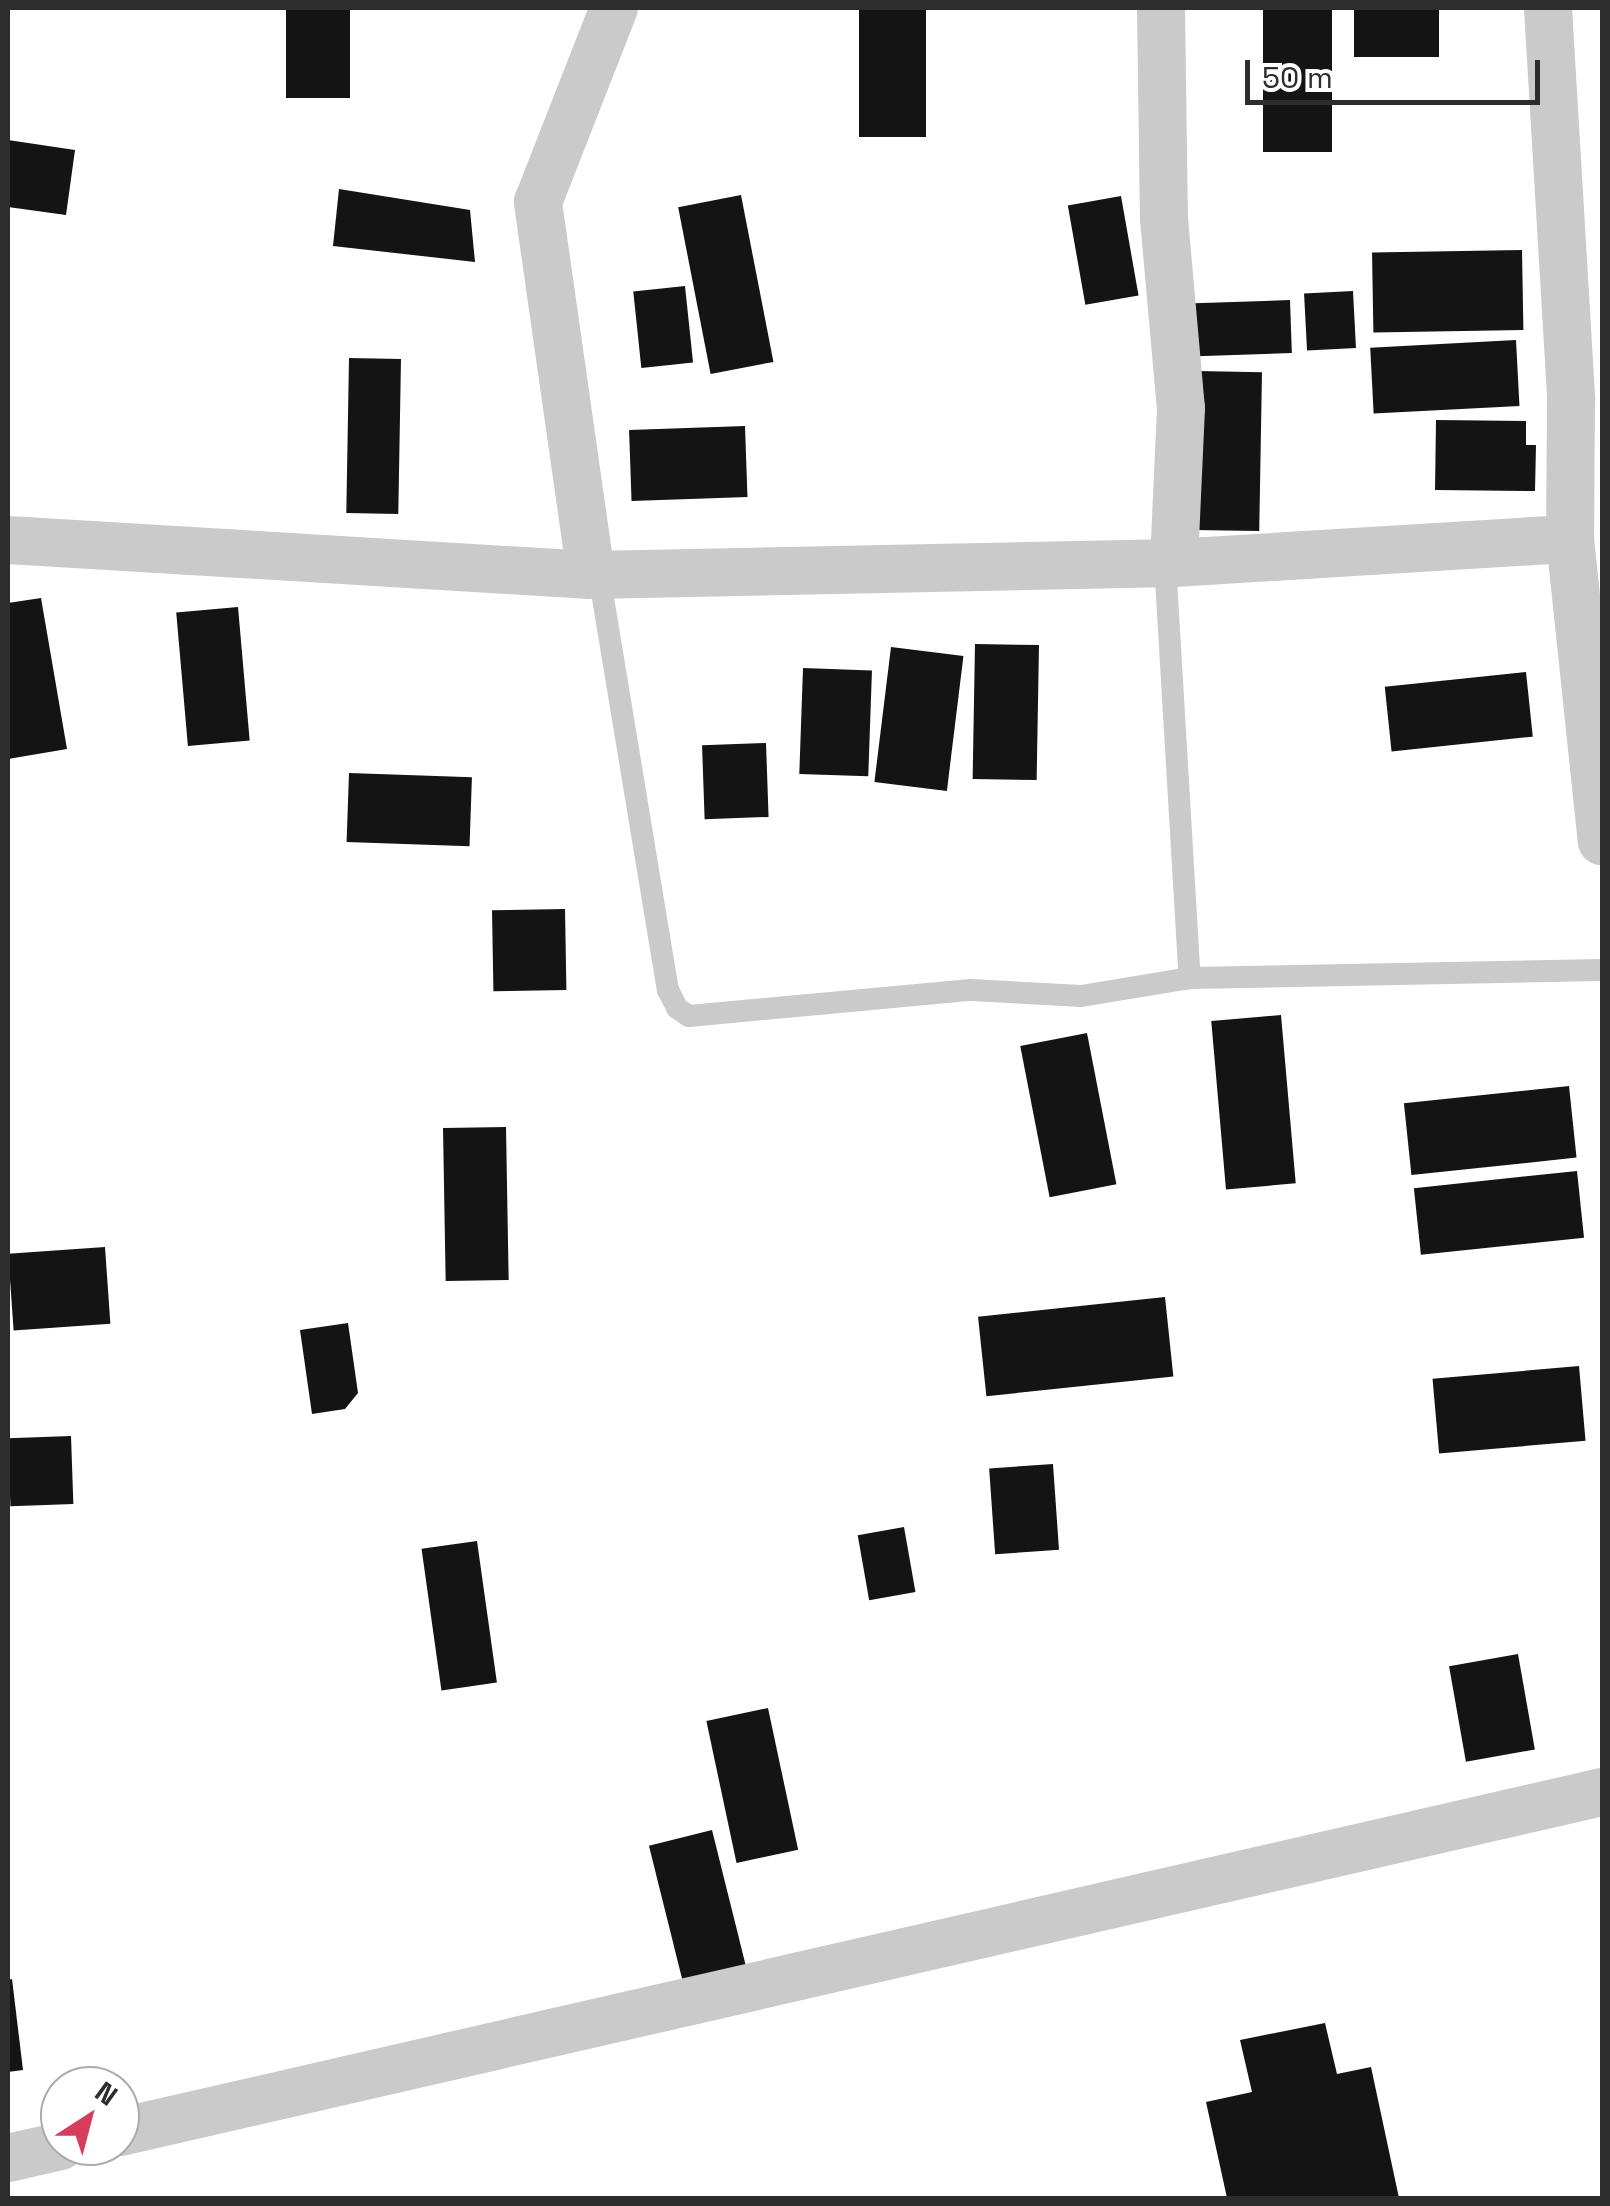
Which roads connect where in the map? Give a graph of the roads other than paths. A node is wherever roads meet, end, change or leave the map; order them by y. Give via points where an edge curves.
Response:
1 (614, 8) edge
2 (1160, 8) edge
3 (1548, 8) edge
4 (1570, 539) junction
5 (8, 540) edge
6 (1170, 563) junction
7 (595, 574) junction
8 (1602, 841) edge
9 (1602, 970) edge
10 (1190, 978) junction
11 (1602, 1792) edge
12 (140, 2127) edge
13 (40, 2151) edge
14 (8, 2158) edge

1 - 7 street via 538,202
2 - 6 street via 1164,219 1181,408
3 - 4 street via 1571,400
4 - 6 street
4 - 8 street
5 - 7 street
6 - 7 street
6 - 10 lane
7 - 10 lane via 668,990 677,1008 689,1016 971,990 1081,996
9 - 10 lane
11 - 12 street
13 - 14 street

